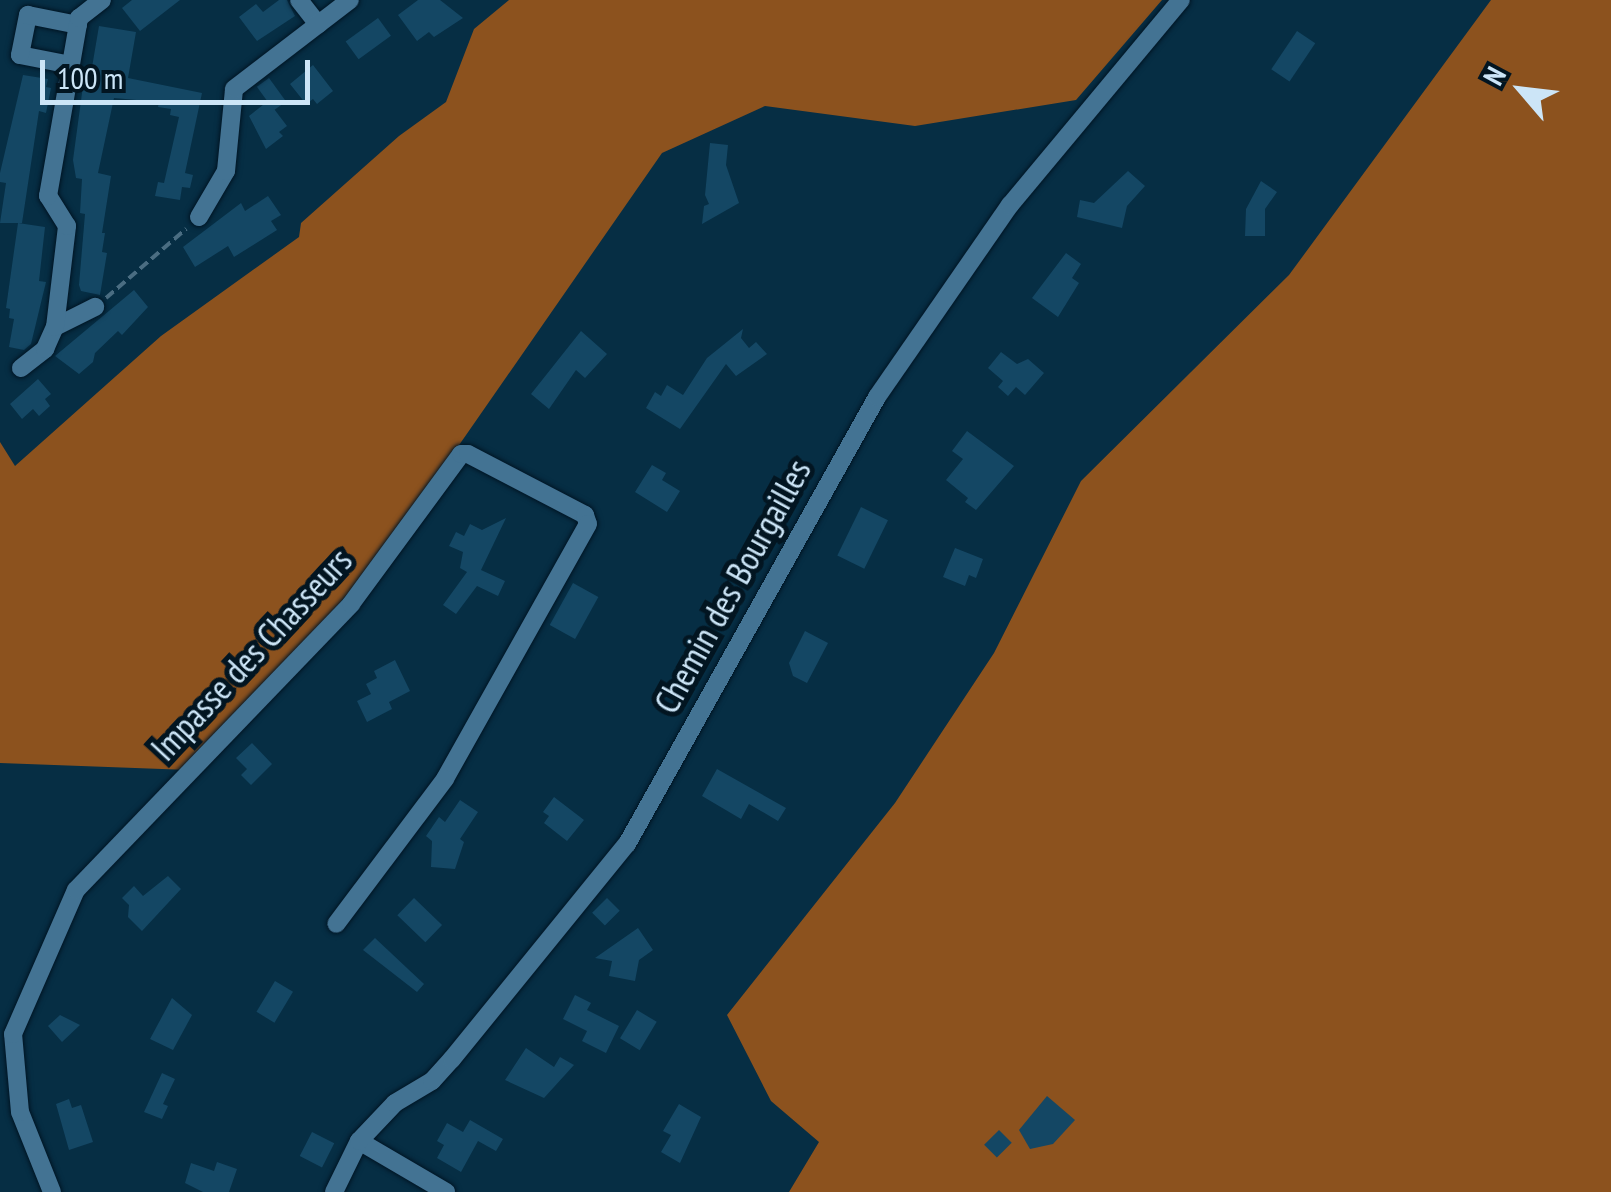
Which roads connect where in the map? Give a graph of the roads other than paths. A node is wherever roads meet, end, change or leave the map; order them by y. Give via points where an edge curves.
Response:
1 (102, 0) edge
2 (299, 0) edge
3 (350, 0) edge
4 (1180, 0) edge
5 (318, 24) junction
6 (78, 25) junction
7 (71, 66) junction
8 (199, 217) road end
9 (95, 308) road end
10 (55, 328) junction
11 (20, 368) dead end
12 (336, 924) dead end
13 (360, 1141) junction
14 (52, 1192) edge
15 (334, 1192) edge
16 (446, 1192) edge

1 - 6 street
2 - 5 street
3 - 5 street
4 - 13 street, Chemin des Bourgailles via 1010,205 876,397 627,844 452,1059
5 - 8 street via 234,89 226,172
6 - 7 street
6 - 7 street via 28,15 20,55
7 - 10 street via 48,196 67,226
9 - 10 street
10 - 11 street via 45,349
12 - 14 street, Impasse des Chasseurs via 445,779 588,524 585,515 464,453 350,604 76,890 14,1034 20,1112
13 - 15 street, Chemin des Bourgailles
13 - 16 street

